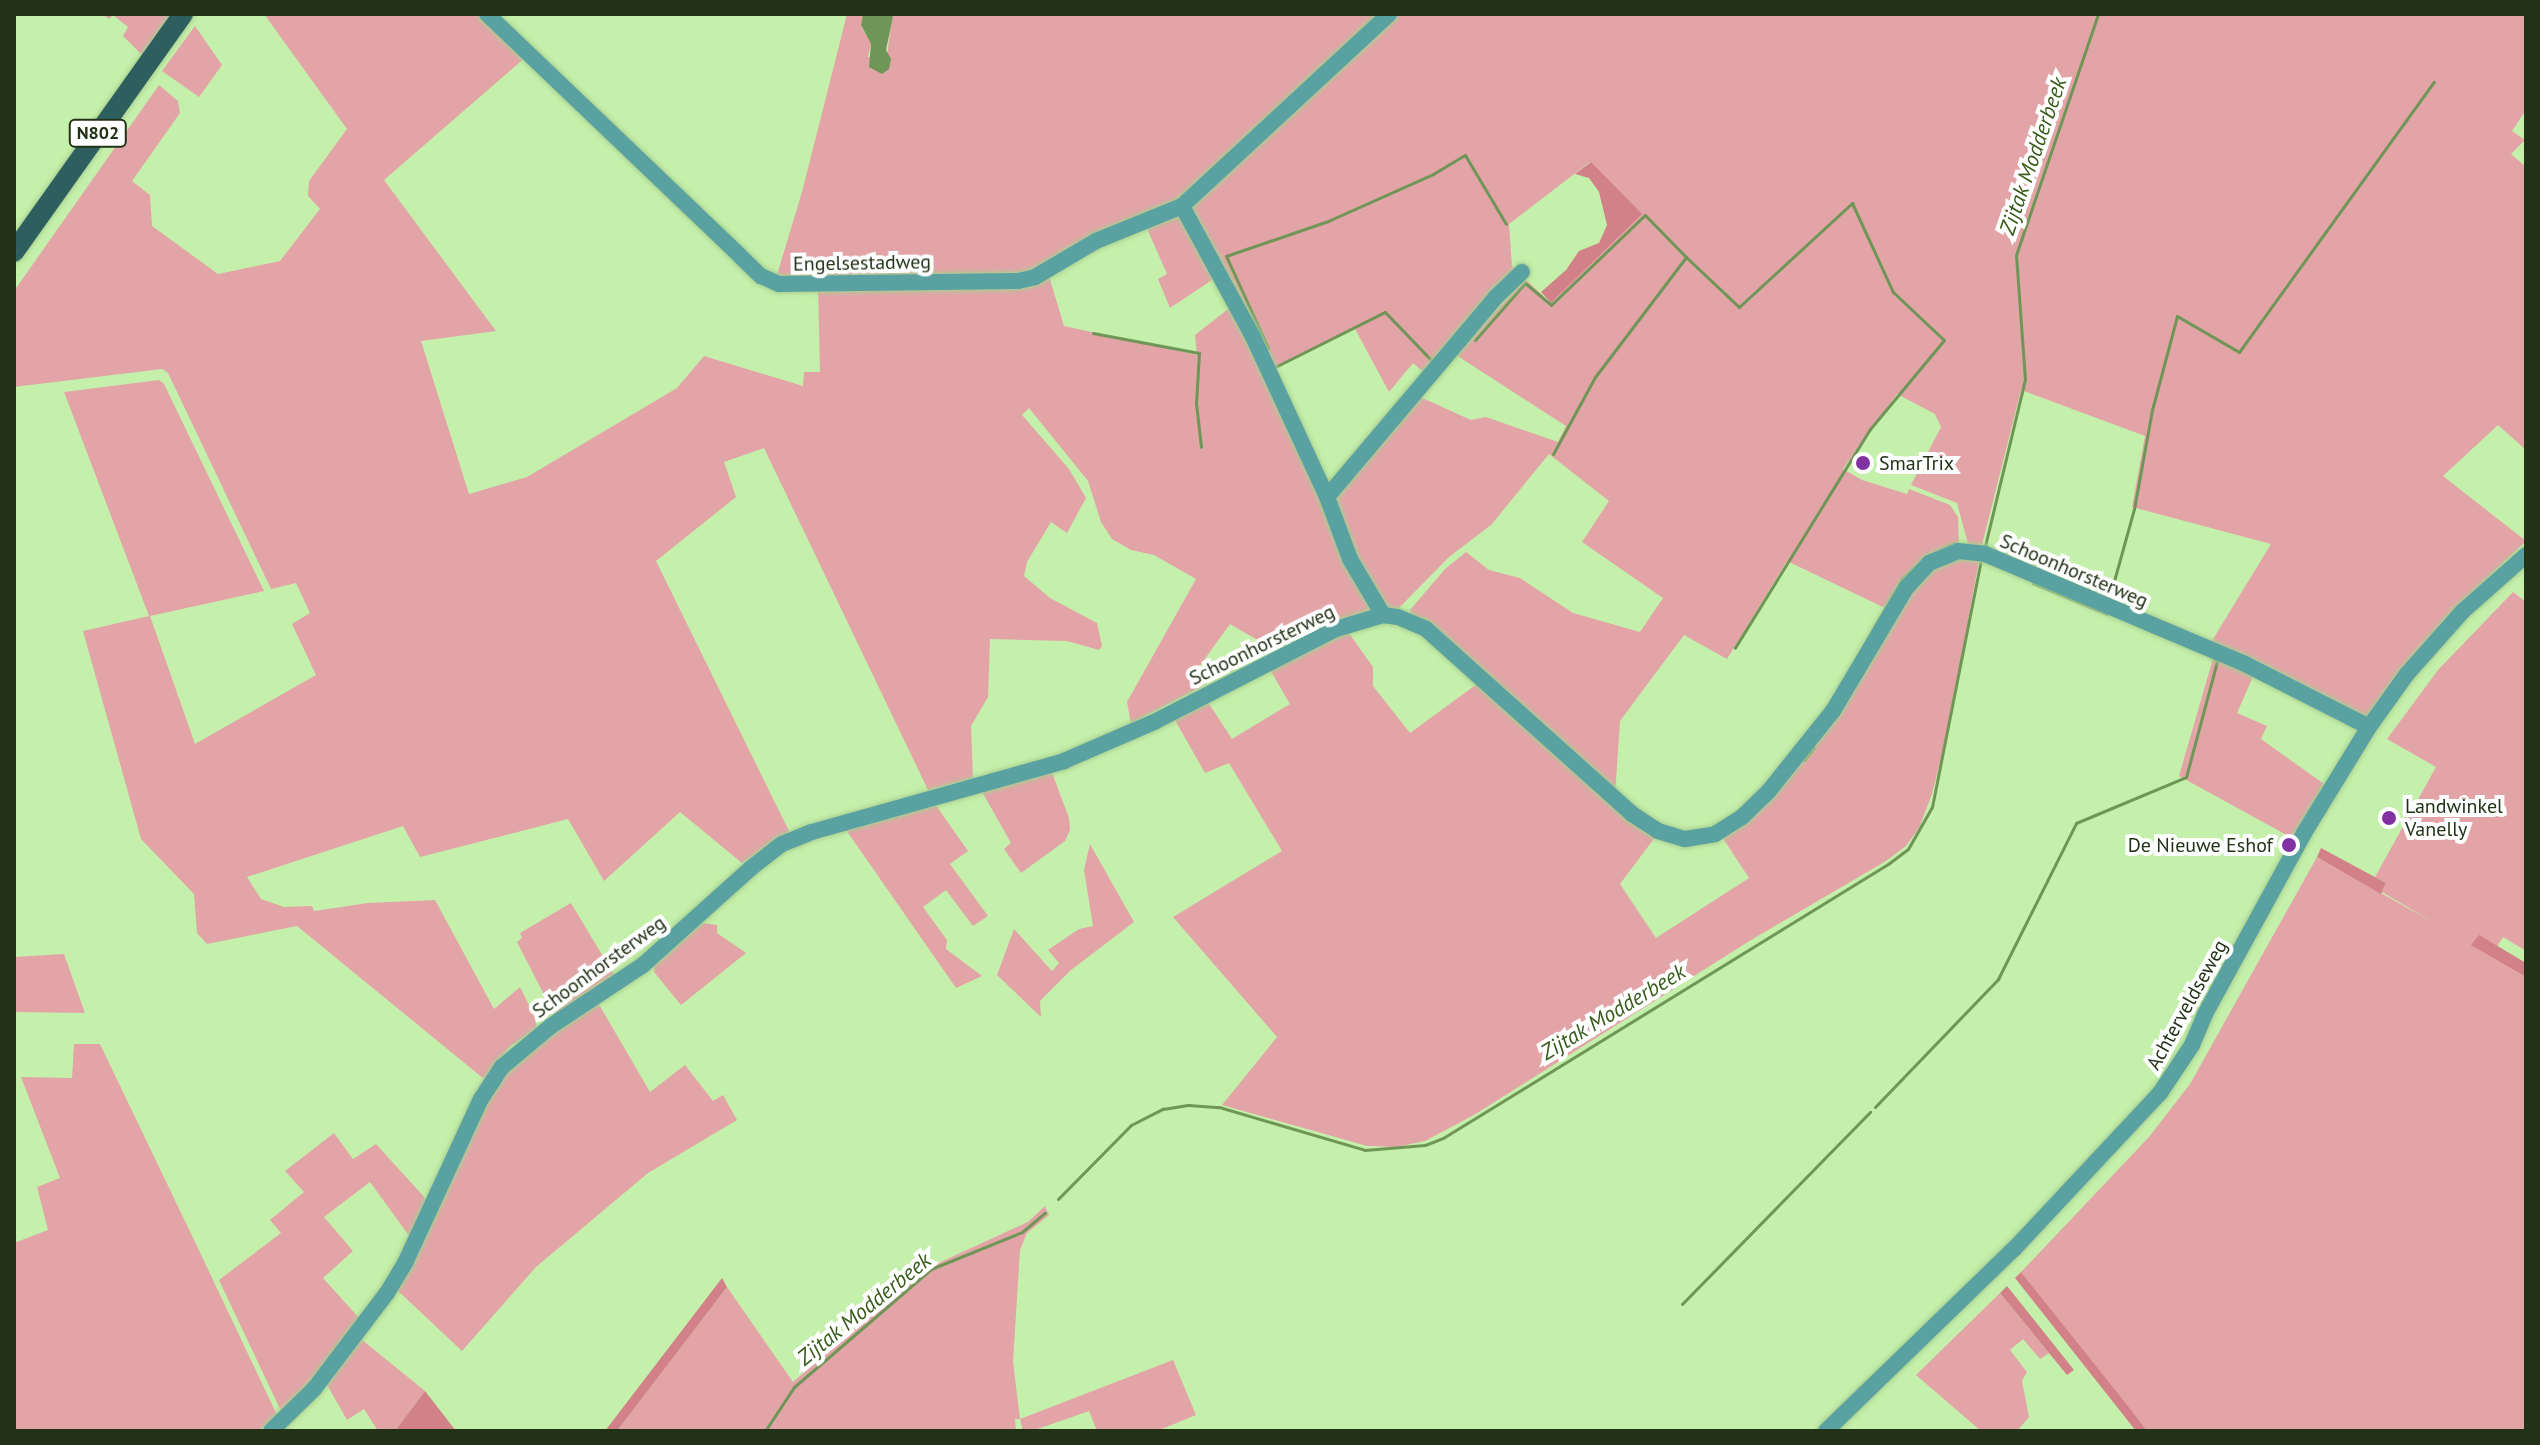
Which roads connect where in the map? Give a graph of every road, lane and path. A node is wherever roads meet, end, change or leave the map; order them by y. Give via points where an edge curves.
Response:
1 (183, 14) edge
2 (487, 14) edge
3 (1389, 14) edge
4 (1182, 206) junction
5 (14, 252) edge
6 (1522, 272) dead end
7 (1327, 497) junction
8 (2526, 555) edge
9 (1383, 615) junction
10 (2369, 727) junction
11 (271, 1431) edge
12 (1826, 1431) edge

1 - 5 main road, N802
2 - 4 street, Engelsestadweg via 761,276 779,284 1018,281
3 - 4 street, Engelsestadweg
4 - 7 street via 1253,337
6 - 7 street
7 - 9 street via 1357,574
8 - 10 street, Achterveldseweg via 2463,611
9 - 10 street, Schoonhorsterweg via 1426,629 1632,814 1658,831 1685,839 1729,827 1768,792 1833,711 1906,588 1929,563 1958,551 1985,554 2245,664
9 - 11 street, Schoonhorsterweg via 1336,629 1154,722 1064,761 782,844 643,965 551,1026 502,1067 387,1293 314,1389
10 - 12 street, Achterveldseweg via 2160,1093 2014,1249

